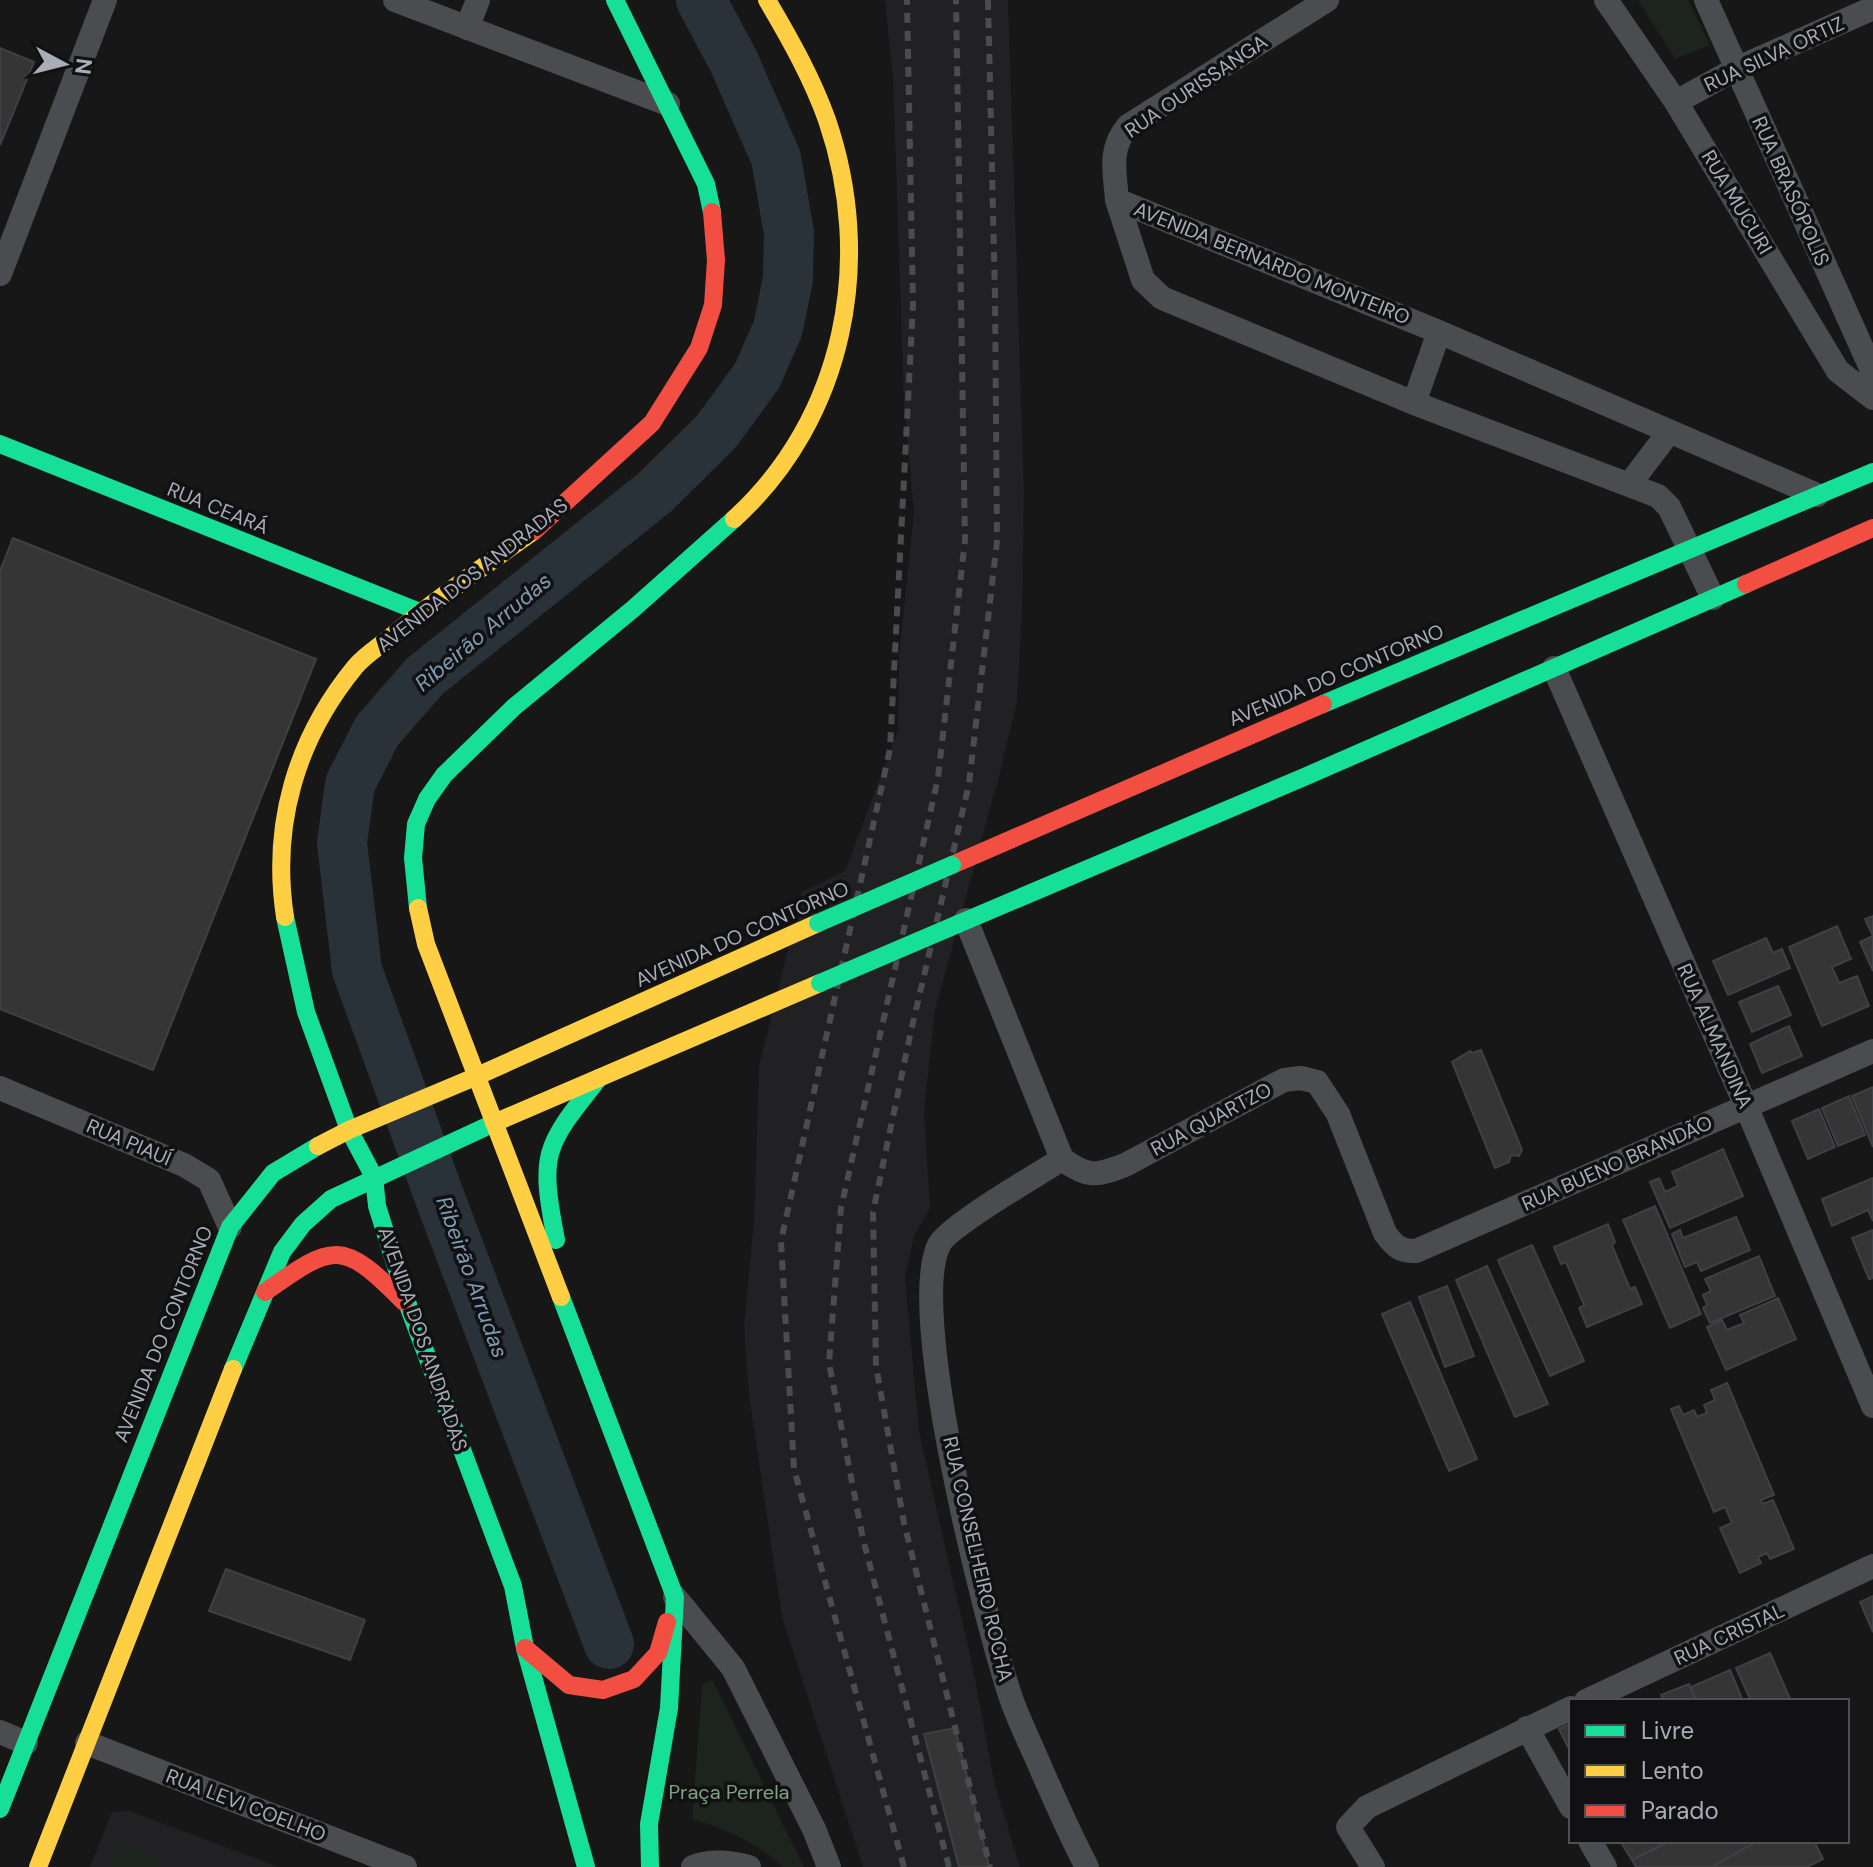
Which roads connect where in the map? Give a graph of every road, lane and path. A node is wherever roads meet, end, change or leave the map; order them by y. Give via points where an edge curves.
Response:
1 (105, 0) edge
2 (395, 0) edge
3 (478, 0) edge
4 (615, 0) edge
5 (767, 0) edge
6 (1327, 0) edge
7 (1606, 0) edge
8 (1706, 0) edge
9 (1873, 8) edge
10 (467, 28) junction
11 (1736, 69) junction
12 (1676, 102) junction
13 (668, 104) junction
14 (1117, 200) junction
15 (0, 274) edge
16 (1439, 332) junction
17 (1873, 382) edge
18 (1873, 398) edge
19 (1414, 403) junction
20 (1669, 432) junction
21 (0, 444) edge
22 (1873, 472) edge
23 (1629, 485) junction
24 (1817, 495) junction
25 (1873, 528) edge
26 (1690, 549) junction
27 (1713, 598) junction
28 (420, 612) junction
29 (1554, 668) junction
30 (962, 922) junction
31 (1873, 1051) edge
32 (475, 1077) junction
33 (599, 1078) junction
34 (0, 1088) edge
35 (1746, 1106) junction
36 (494, 1123) junction
37 (355, 1128) junction
38 (1062, 1159) junction
39 (380, 1175) junction
40 (230, 1227) junction
41 (1404, 1251) joint
42 (558, 1287) junction
43 (263, 1293) junction
44 (409, 1308) junction
45 (1873, 1406) edge
46 (1873, 1566) edge
47 (675, 1597) junction
48 (525, 1648) junction
49 (46, 1693) junction
50 (1590, 1699) edge
51 (1569, 1709) edge
52 (51, 1721) dead end
53 (1527, 1728) junction
54 (0, 1732) edge
55 (78, 1741) junction
56 (42, 1752) junction
57 (68, 1791) junction
58 (1569, 1803) edge
59 (0, 1809) edge
60 (1591, 1843) edge
61 (38, 1867) edge
62 (405, 1867) edge
63 (586, 1867) edge
64 (650, 1867) edge
65 (693, 1867) edge
66 (749, 1867) edge
67 (829, 1867) edge
68 (1087, 1867) edge
69 (1373, 1867) edge
70 (1605, 1867) edge

1 - 15 street
2 - 10 street
3 - 10 street
4 - 13 main road, AVENIDA DOS ANDRADAS
5 - 32 main road via 832,133 846,191 851,241 841,341 806,429 750,504 512,706 443,774 421,809 413,848 415,891 426,944
6 - 14 street, RUA OURISSANGA via 1128,126 1113,152
7 - 12 street, RUA MUCURI
8 - 11 street, RUA BRASÓPOLIS
9 - 11 street, RUA SILVA ORTIZ
10 - 13 street
11 - 12 street, RUA SILVA ORTIZ
11 - 17 street, RUA BRASÓPOLIS
12 - 18 street, RUA MUCURI via 1838,371
13 - 28 main road, AVENIDA DOS ANDRADAS via 706,184 714,222 713,305 699,348 652,423 545,523
14 - 16 street, AVENIDA BERNARDO MONTEIRO
14 - 19 street, AVENIDA BERNARDO MONTEIRO via 1143,280 1162,298
16 - 19 street
16 - 20 street, AVENIDA BERNARDO MONTEIRO
19 - 23 street, AVENIDA BERNARDO MONTEIRO
20 - 23 street
20 - 24 street, AVENIDA BERNARDO MONTEIRO
21 - 28 main road, RUA CEARÁ
22 - 24 main road, AVENIDA DO CONTORNO
23 - 26 street, AVENIDA BERNARDO MONTEIRO via 1664,501
24 - 26 main road, AVENIDA DO CONTORNO
25 - 27 main road
26 - 27 street, AVENIDA BERNARDO MONTEIRO
26 - 32 main road, AVENIDA DO CONTORNO, bridge via 1267,727
27 - 29 main road
28 - 37 main road, AVENIDA DOS ANDRADAS via 356,666 309,736 290,791 280,845 284,914 306,1012
29 - 30 main road
29 - 35 street, RUA ALMANDINA
30 - 33 main road, bridge
30 - 38 street
31 - 35 street, RUA BUENO BRANDÃO
32 - 36 main road
32 - 37 main road, AVENIDA DO CONTORNO
33 - 36 main road
33 - 42 main road via 559,1129 549,1152
34 - 40 street, RUA PIAUÍ via 209,1180
35 - 41 street, RUA BUENO BRANDÃO via 1428,1247
35 - 45 street, RUA ALMANDINA
36 - 39 main road
36 - 42 main road
37 - 39 main road, AVENIDA DOS ANDRADAS
37 - 40 main road, AVENIDA DO CONTORNO via 273,1173
38 - 41 street, RUA QUARTZO via 1080,1172 1101,1174 1284,1080 1317,1082 1338,1114 1385,1233
38 - 68 street, RUA CONSELHEIRO ROCHA via 940,1242 930,1283 949,1441 985,1606 1013,1703
39 - 43 main road via 331,1199 303,1224 282,1252
39 - 44 main road, AVENIDA DOS ANDRADAS via 377,1206
40 - 49 main road, AVENIDA DO CONTORNO
42 - 47 main road
43 - 44 main road via 314,1258 340,1255 370,1267
43 - 55 main road
44 - 48 main road, AVENIDA DOS ANDRADAS via 513,1586
46 - 50 street, RUA CRISTAL
47 - 48 main road via 658,1653 634,1679 603,1690 569,1685
47 - 64 main road via 669,1708 649,1824
47 - 67 street via 733,1668
48 - 63 main road, AVENIDA DOS ANDRADAS
49 - 52 main road
49 - 56 main road, AVENIDA DO CONTORNO
51 - 53 street
53 - 58 street
53 - 69 street via 1367,1807 1348,1827
54 - 56 street
55 - 57 main road
55 - 62 street, RUA LEVI COELHO
56 - 57 main road via 64,1771
56 - 59 main road, AVENIDA DO CONTORNO
57 - 61 main road
60 - 70 street
65 - 66 street

